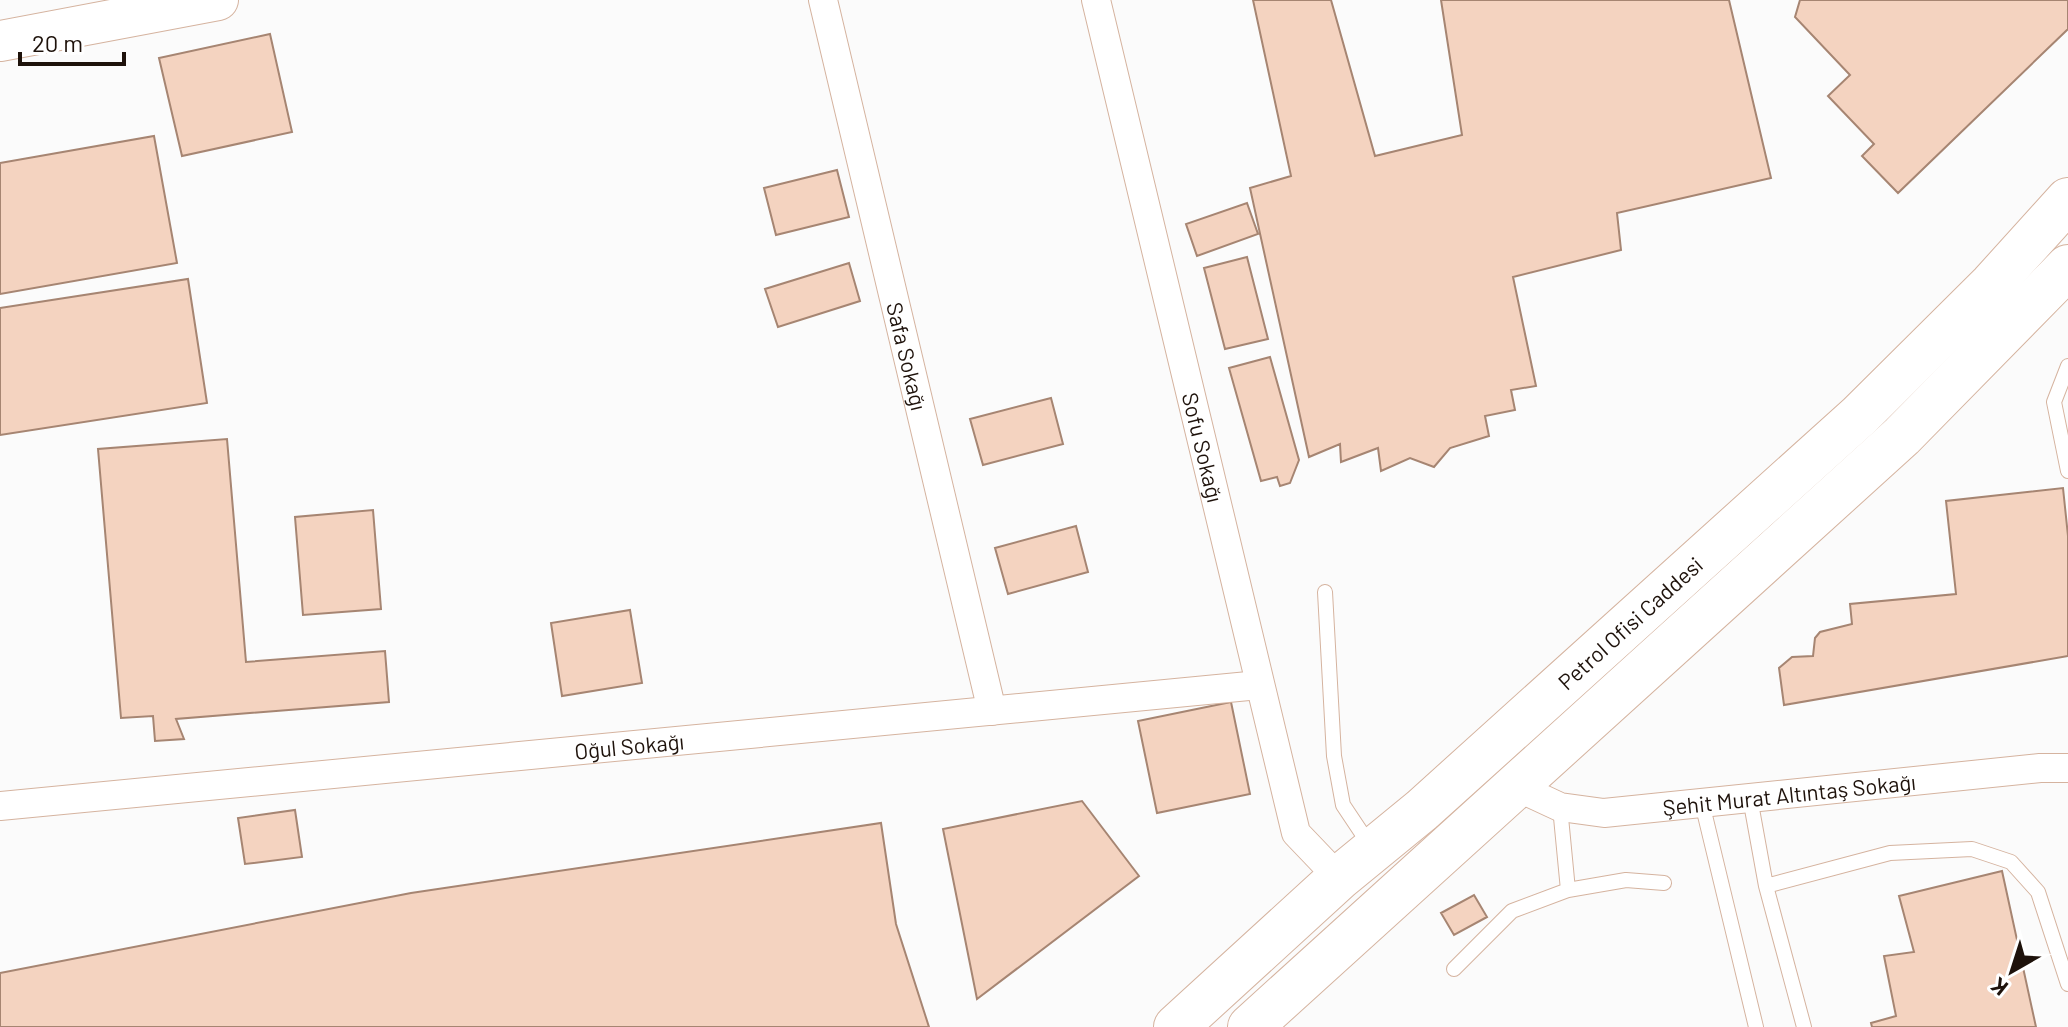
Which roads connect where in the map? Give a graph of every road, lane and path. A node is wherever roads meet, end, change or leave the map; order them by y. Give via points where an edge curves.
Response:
1 (218, 0) edge
2 (823, 0) edge
3 (1096, 0) edge
4 (132, 8) edge
5 (0, 41) edge
6 (2068, 200) edge
7 (2068, 267) edge
8 (2068, 366) edge
9 (2068, 471) edge
10 (1325, 592) dead end
11 (1259, 685) junction
12 (992, 711) junction
13 (2068, 768) edge
14 (1515, 786) junction
15 (1750, 798) junction
16 (1702, 803) junction
17 (0, 806) edge
18 (1560, 807) junction
19 (1373, 850) junction
20 (1339, 878) junction
21 (1664, 883) dead end
22 (1766, 886) junction
23 (1568, 890) junction
24 (1377, 915) junction
25 (1454, 969) dead end
26 (2068, 984) edge
27 (1176, 1027) edge
28 (1250, 1027) edge
29 (1756, 1027) edge
30 (1804, 1027) edge

1 - 4 street
2 - 12 street, Safa Sokağı
3 - 11 street, Sofu Sokağı
4 - 5 street
6 - 19 main road, Petrol Ofisi Caddesi via 1859,416
7 - 14 main road, Petrol Ofisi Caddesi via 1902,436
8 - 9 lane via 2054,402
10 - 19 lane via 1334,756 1343,805
11 - 12 street, Oğul Sokağı
11 - 20 street, Sofu Sokağı via 1296,833
12 - 17 street, Oğul Sokağı
13 - 15 street, Şehit Murat Altıntaş Sokağı
14 - 18 street, Şehit Murat Altıntaş Sokağı
14 - 24 main road, Petrol Ofisi Caddesi
15 - 16 street, Şehit Murat Altıntaş Sokağı
15 - 22 lane
16 - 18 street, Şehit Murat Altıntaş Sokağı via 1604,813
16 - 29 lane
18 - 23 lane
19 - 20 main road, Petrol Ofisi Caddesi
20 - 24 main road
20 - 27 main road, Petrol Ofisi Caddesi
21 - 23 lane via 1626,880
22 - 26 lane via 1890,853 1972,849 2011,862 2038,892
22 - 30 lane
23 - 25 lane via 1512,911
24 - 28 main road, Petrol Ofisi Caddesi

